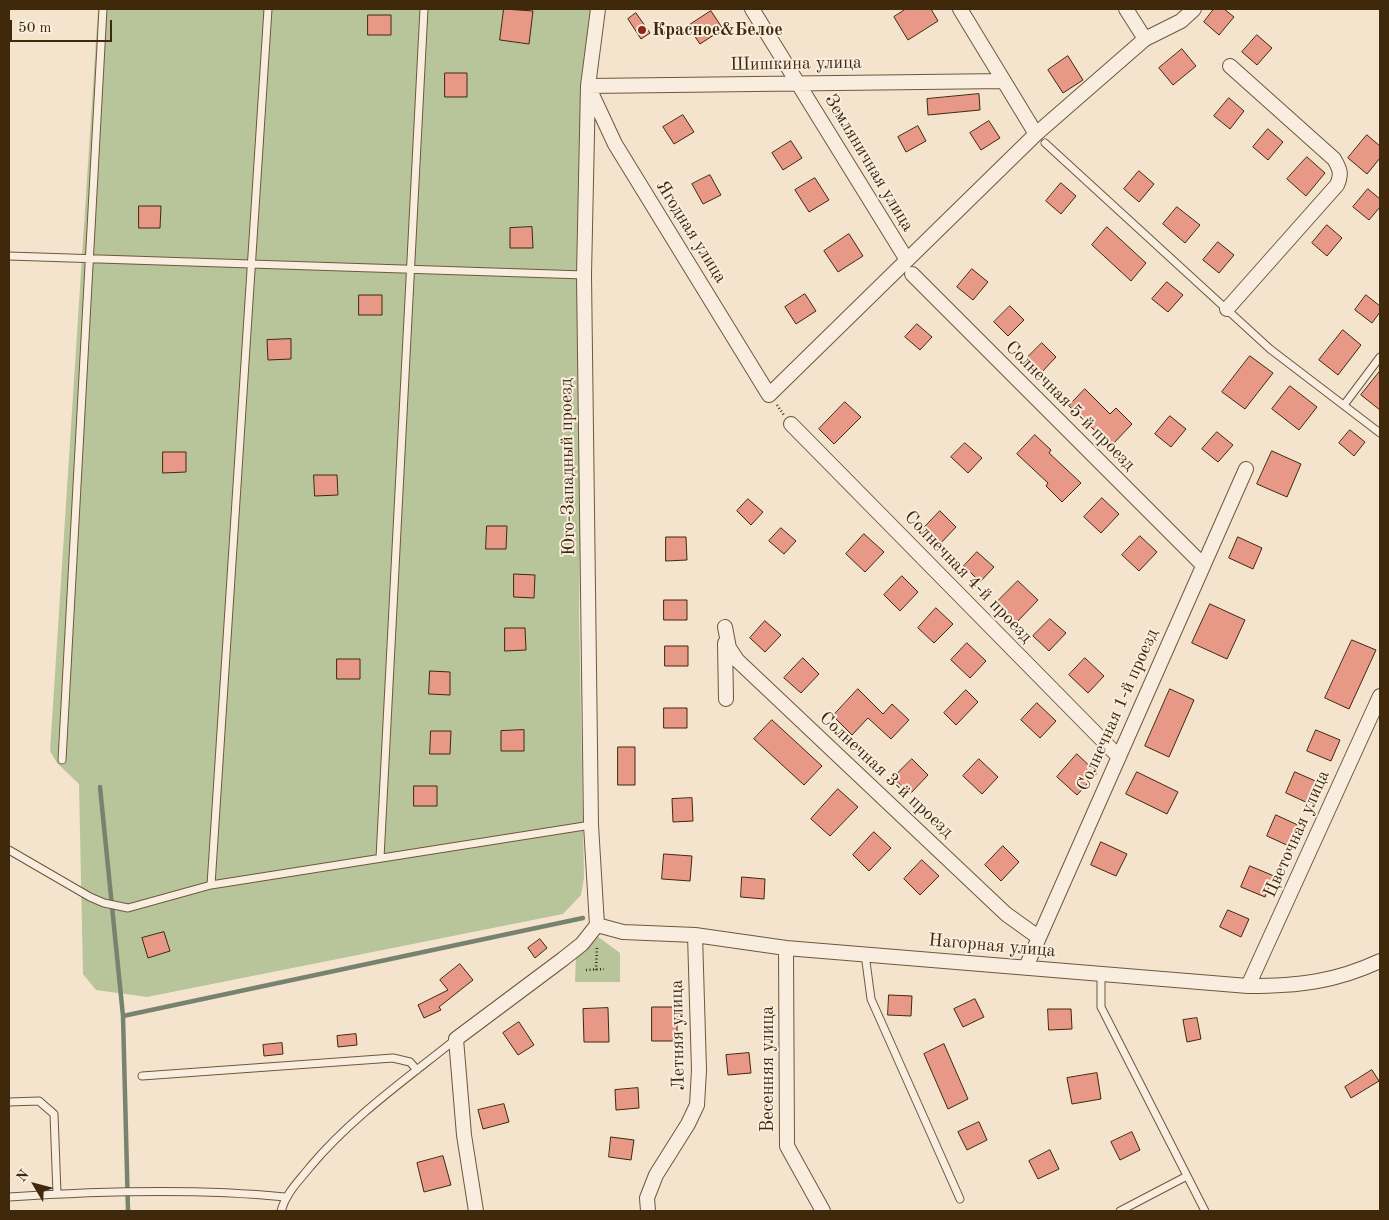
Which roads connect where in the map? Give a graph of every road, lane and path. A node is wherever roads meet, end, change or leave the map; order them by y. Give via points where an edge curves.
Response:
1 (103, 9) edge
2 (268, 9) edge
3 (424, 9) edge
4 (598, 9) edge
5 (752, 9) edge
6 (960, 9) edge
7 (1126, 9) edge
8 (1194, 9) edge
9 (1145, 39) junction
10 (1230, 66) dead end
11 (1004, 81) junction
12 (798, 83) junction
13 (588, 86) junction
14 (1040, 138) junction
15 (9, 256) edge
16 (91, 259) junction
17 (906, 260) junction
18 (252, 264) junction
19 (411, 270) junction
20 (912, 274) dead end
21 (584, 275) junction
22 (1228, 309) junction
23 (1380, 357) edge
24 (770, 395) junction
25 (1344, 405) junction
26 (791, 424) joint
27 (1380, 433) edge
28 (1246, 470) dead end
29 (1203, 565) junction
30 (1380, 696) edge
31 (726, 699) dead end
32 (1119, 757) junction
33 (62, 760) dead end
34 (591, 825) junction
35 (9, 850) edge
36 (380, 858) junction
37 (211, 884) junction
38 (598, 925) junction
39 (695, 935) junction
40 (1038, 937) junction
41 (786, 948) junction
42 (865, 954) junction
43 (1380, 961) edge
44 (1026, 967) junction
45 (604, 969) dead end
46 (586, 970) dead end
47 (1101, 974) junction
48 (1248, 986) junction
49 (456, 1039) junction
50 (417, 1070) junction
51 (142, 1076) dead end
52 (9, 1102) edge
53 (1187, 1176) junction
54 (57, 1194) junction
55 (9, 1197) edge
56 (285, 1197) junction
57 (960, 1199) dead end
58 (280, 1211) edge
59 (476, 1211) edge
60 (648, 1211) edge
61 (823, 1211) edge
62 (1120, 1211) edge
63 (1205, 1211) edge

1 - 16 lane
2 - 18 lane
3 - 19 lane
4 - 13 street, Юго-Западный проезд
5 - 12 street, Земляничная улица
6 - 11 street
7 - 9 street
8 - 9 street via 1181,22
9 - 14 street
10 - 22 street via 1334,159 1340,178
11 - 12 street, Шишкина улица
11 - 14 street
12 - 13 street, Шишкина улица
12 - 17 street, Земляничная улица
13 - 21 street, Юго-Западный проезд
13 - 24 street, Ягодная улица via 615,144
14 - 17 street
14 - 22 lane
15 - 16 lane
16 - 18 lane
16 - 33 lane
17 - 24 street
18 - 19 lane
18 - 37 lane
19 - 21 lane
19 - 36 lane
20 - 29 street, Солнечная 5-й проезд
21 - 34 street, Юго-Западный проезд
22 - 25 lane via 1270,349
23 - 25 lane
24 - 26 path
25 - 27 lane
26 - 32 street, Солнечная 4-й проезд
28 - 29 street, Солнечная 1-й проезд
29 - 32 street, Солнечная 1-й проезд
30 - 48 street, Цветочная улица
31 - 40 street, Солнечная 3-й проезд via 725,627 729,648 737,660 1006,914
32 - 40 street, Солнечная 1-й проезд
34 - 36 lane
34 - 38 street, Юго-Западный проезд
35 - 37 lane via 104,904 128,908
36 - 37 lane
38 - 39 street, Нагорная улица via 623,932
38 - 49 street via 582,944
39 - 41 street, Нагорная улица
39 - 60 street, Летняя улица via 697,1104 656,1174 647,1198
40 - 44 street, Солнечная 1-й проезд
41 - 42 street, Нагорная улица
41 - 61 street, Весенняя улица via 788,1146
42 - 44 street, Нагорная улица
42 - 57 lane via 871,999
43 - 48 street, Нагорная улица via 1330,980 1293,986
44 - 47 street, Нагорная улица
45 - 46 path
47 - 48 street, Нагорная улица
47 - 53 lane via 1101,1007
49 - 50 lane
49 - 59 street via 464,1135
50 - 51 lane via 410,1062 393,1058
50 - 56 lane via 356,1117
52 - 54 lane via 39,1101 54,1114
53 - 62 lane
53 - 63 lane
54 - 55 lane
54 - 56 lane via 236,1192
56 - 58 lane

